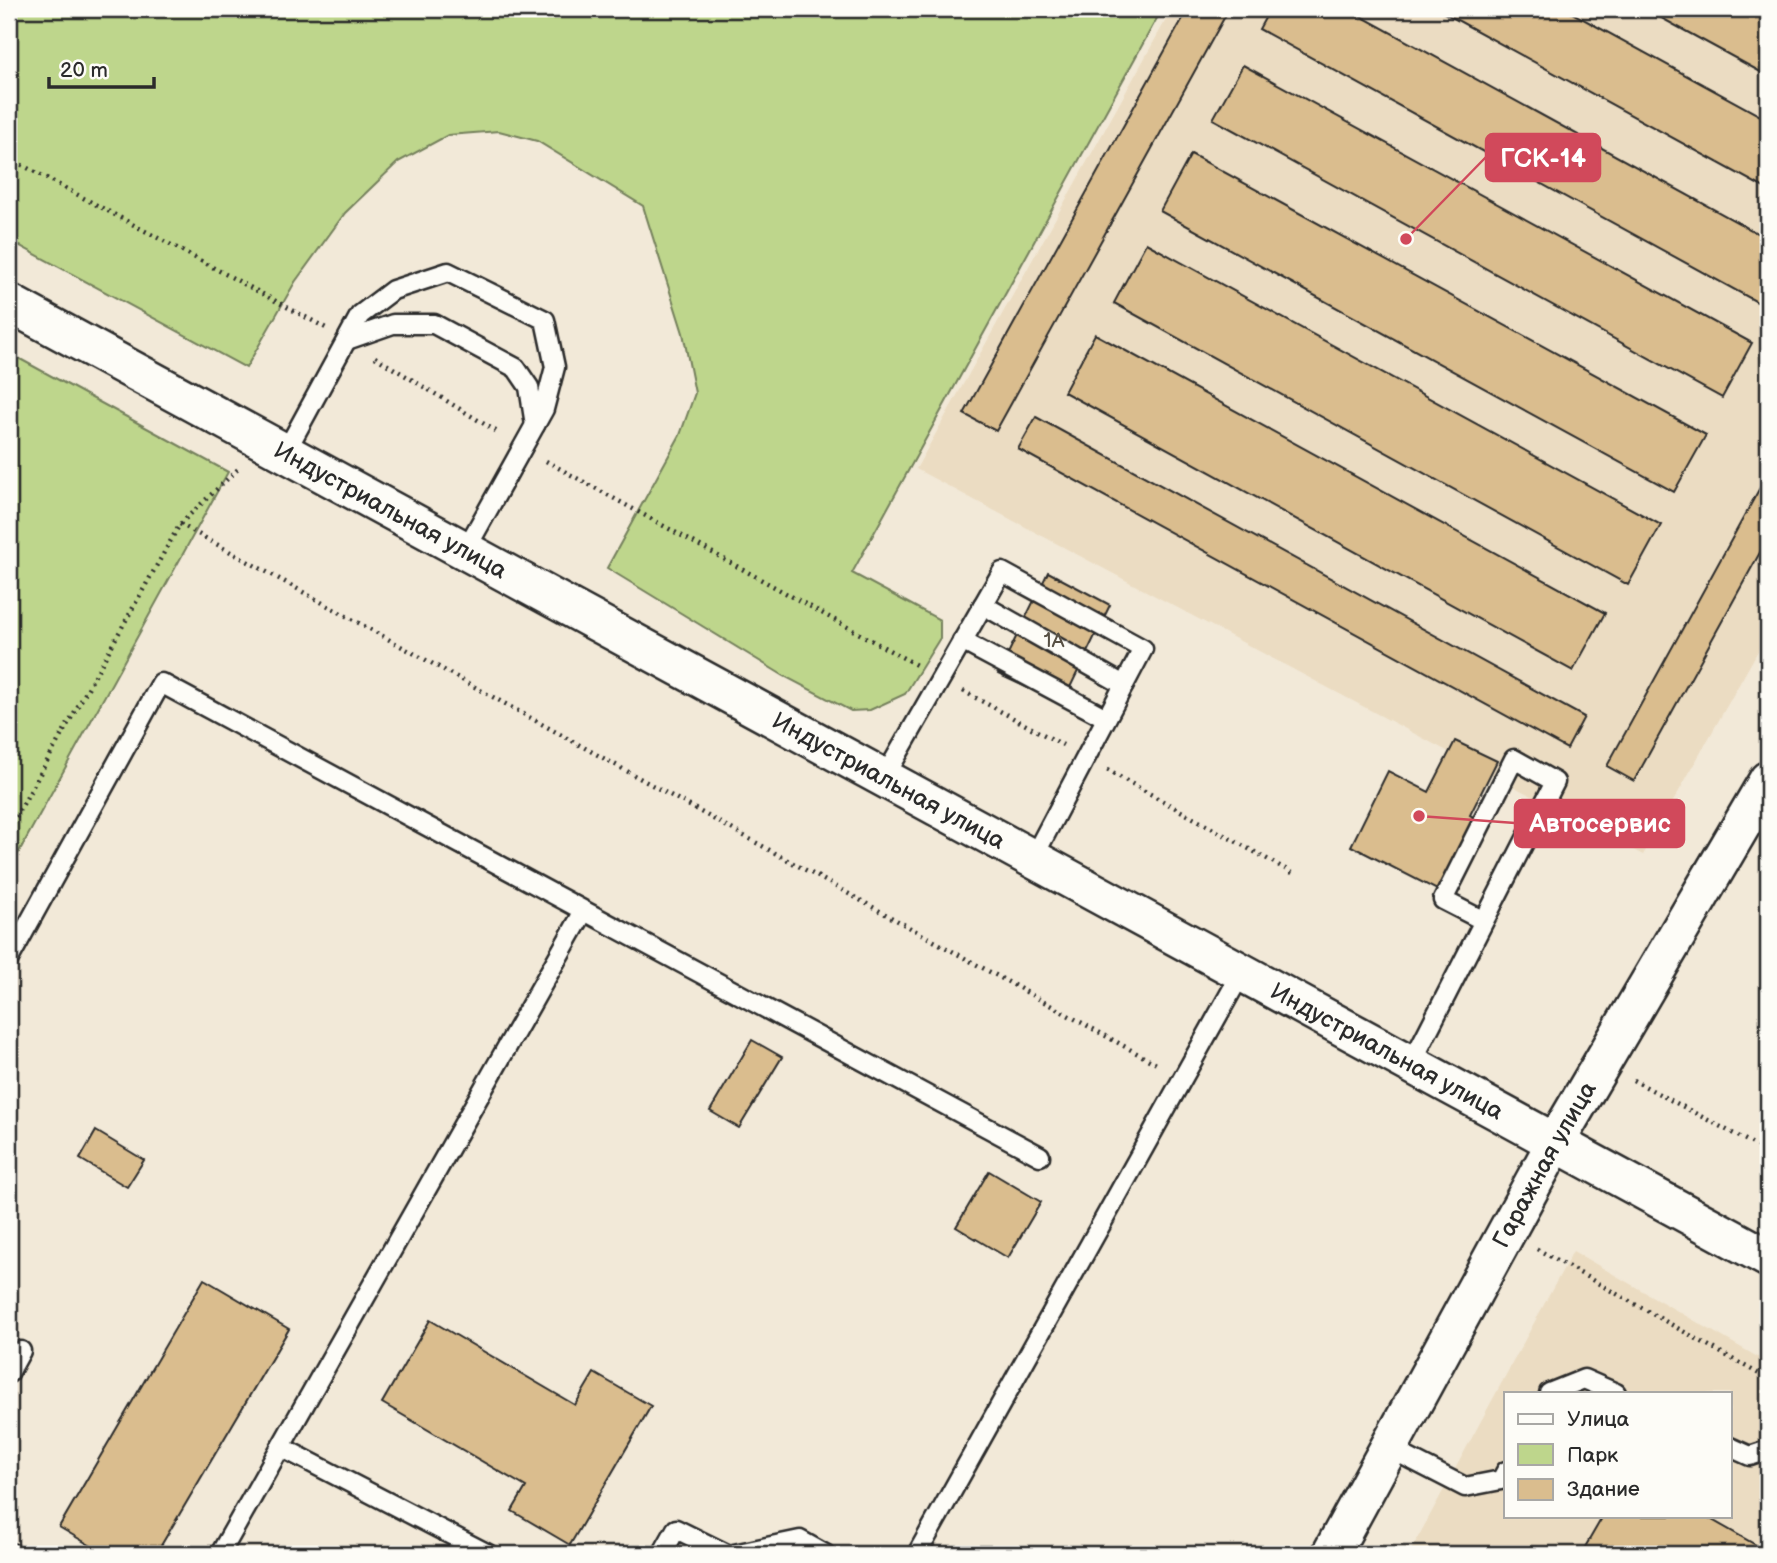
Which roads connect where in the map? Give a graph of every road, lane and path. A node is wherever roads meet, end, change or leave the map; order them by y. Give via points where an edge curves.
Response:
1 (9, 158) edge
2 (9, 303) edge
3 (347, 340) junction
4 (535, 425) junction
5 (276, 448) junction
6 (523, 448) junction
7 (180, 524) junction
8 (466, 551) junction
9 (983, 606) junction
10 (962, 641) junction
11 (941, 679) junction
12 (1124, 685) junction
13 (1106, 718) junction
14 (1086, 757) junction
15 (884, 778) junction
16 (1768, 780) edge
17 (9, 829) edge
18 (1033, 858) junction
19 (1296, 875) dead end
20 (584, 911) junction
21 (1483, 921) dead end
22 (9, 959) edge
23 (1242, 972) junction
24 (1411, 1064) junction
25 (1601, 1064) junction
26 (1182, 1078) junction
27 (1555, 1143) junction
28 (1768, 1152) edge
29 (1040, 1156) dead end
30 (1506, 1231) junction
31 (1768, 1258) edge
32 (21, 1350) dead end
33 (9, 1373) edge
34 (1768, 1379) edge
35 (1552, 1392) edge
36 (1614, 1392) edge
37 (281, 1447) junction
38 (1389, 1448) junction
39 (1732, 1448) edge
40 (1768, 1450) edge
41 (1504, 1475) edge
42 (220, 1554) edge
43 (488, 1554) edge
44 (662, 1554) edge
45 (727, 1554) edge
46 (734, 1554) edge
47 (825, 1554) edge
48 (917, 1554) edge
49 (1331, 1554) edge

1 - 3 path
2 - 5 street, Индустриальная улица
3 - 4 lane via 393,324 434,324 516,368 529,387
3 - 4 lane via 360,316 393,290 449,272 545,320 555,367
3 - 5 lane
3 - 6 path
4 - 6 lane
5 - 7 path
5 - 8 street, Индустриальная улица
6 - 8 lane
6 - 11 path
7 - 17 path
7 - 26 path
8 - 15 street, Индустриальная улица
9 - 10 lane
9 - 12 lane
9 - 12 lane via 1002,572 1143,649
10 - 11 lane
10 - 13 lane
11 - 14 path
11 - 15 lane
12 - 13 lane
13 - 14 lane
14 - 18 lane
14 - 19 path
15 - 18 street, Индустриальная улица
16 - 25 street, Гаражная улица
18 - 23 street, Индустриальная улица
20 - 22 lane via 161,683
20 - 29 lane
20 - 37 lane
21 - 24 lane via 1443,901 1514,759 1555,782
23 - 24 street, Индустриальная улица
23 - 26 lane
24 - 27 street, Индустриальная улица
25 - 27 street, Гаражная улица
25 - 28 path
26 - 48 lane
27 - 30 street, Гаражная улица
27 - 31 street, Индустриальная улица
30 - 34 path
30 - 38 street, Гаражная улица
32 - 33 lane
35 - 36 lane via 1584,1379
37 - 42 lane
37 - 43 lane
38 - 41 lane via 1465,1487 1501,1480
38 - 49 street, Гаражная улица
39 - 40 lane via 1750,1456
44 - 45 lane via 676,1529
46 - 47 lane via 800,1540

